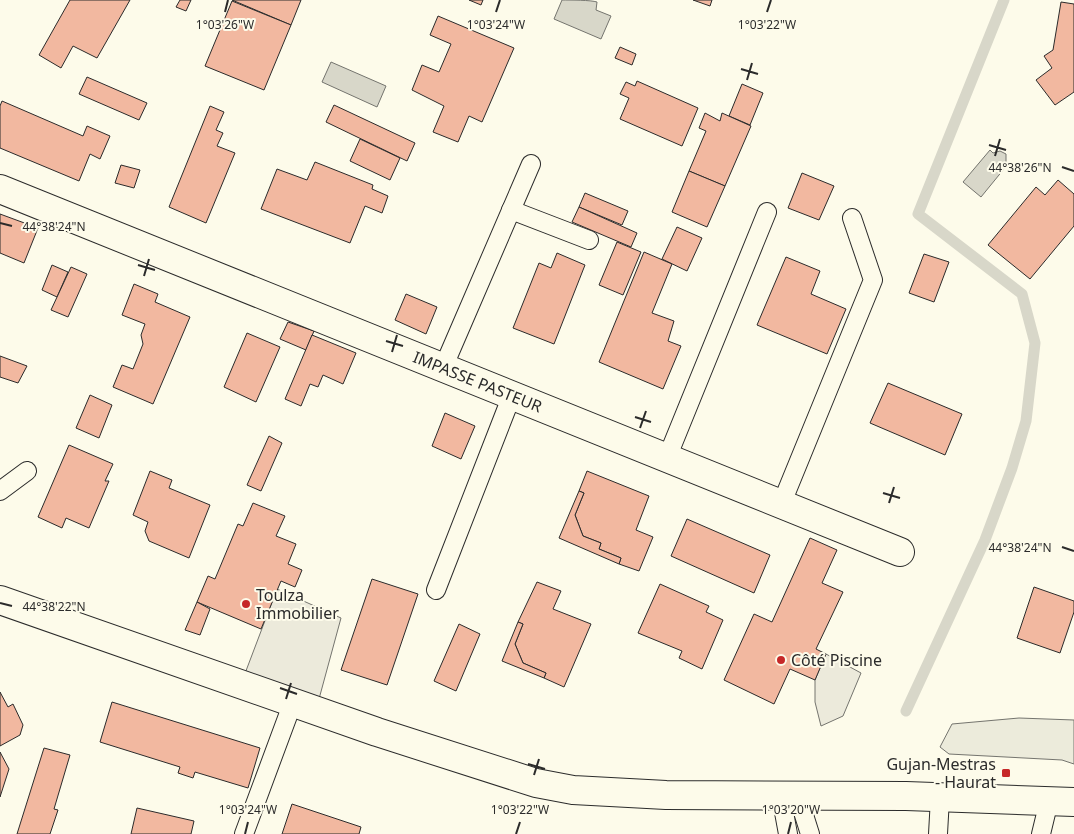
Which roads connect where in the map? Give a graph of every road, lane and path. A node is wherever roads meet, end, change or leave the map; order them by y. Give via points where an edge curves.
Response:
1 (531, 164) dead end
2 (0, 189) edge
3 (511, 210) junction
4 (767, 212) dead end
5 (852, 218) dead end
6 (589, 240) dead end
7 (443, 368) junction
8 (512, 396) junction
9 (667, 458) junction
10 (27, 471) dead end
11 (0, 491) edge
12 (781, 505) junction
13 (900, 552) dead end
14 (436, 590) dead end
15 (0, 600) edge
16 (293, 702) junction
17 (790, 796) junction
18 (940, 798) junction
19 (1061, 802) edge
20 (244, 834) edge
21 (788, 834) edge
22 (810, 834) edge
23 (938, 834) edge
24 (1040, 834) edge

1 - 3 lane
2 - 7 main road, IMPASSE PASTEUR
3 - 6 lane
3 - 7 lane
4 - 9 lane
5 - 12 lane via 873,280
7 - 8 main road, IMPASSE PASTEUR
8 - 9 main road, IMPASSE PASTEUR
8 - 14 lane
9 - 12 main road, IMPASSE PASTEUR
10 - 11 lane
12 - 13 main road, IMPASSE PASTEUR
15 - 16 main road
16 - 17 main road via 536,783 573,790 618,794
16 - 20 lane
17 - 18 main road
17 - 21 lane
17 - 22 lane
18 - 19 main road
18 - 23 lane
19 - 24 lane

